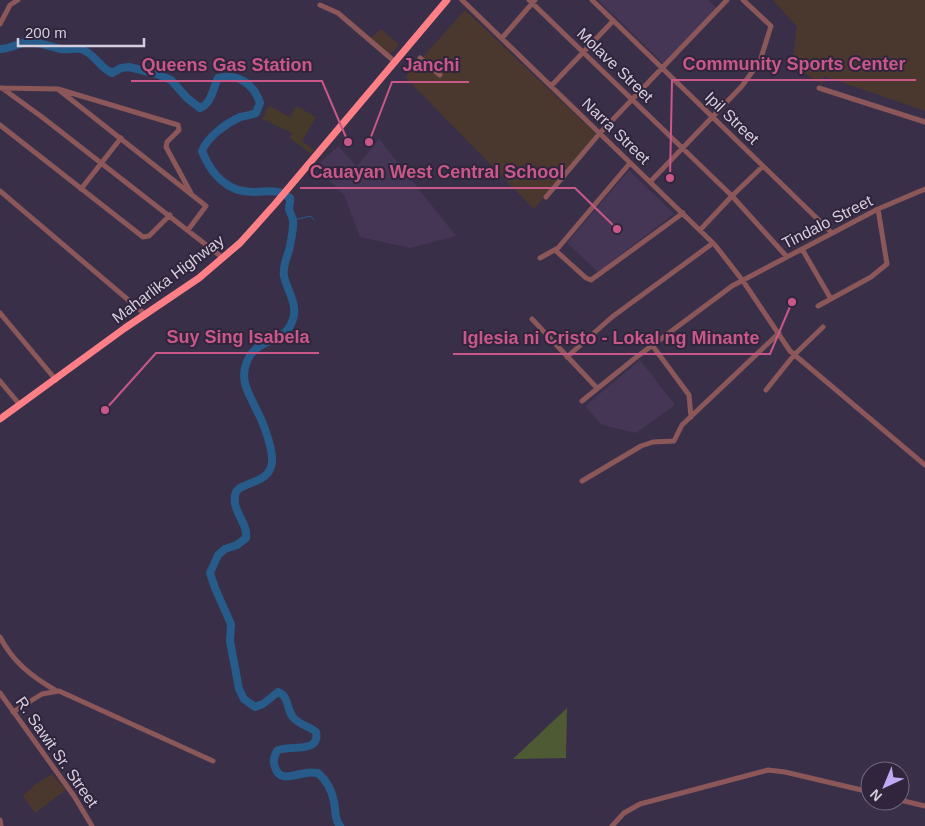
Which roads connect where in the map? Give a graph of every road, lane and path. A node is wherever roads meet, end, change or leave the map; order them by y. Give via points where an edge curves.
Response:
1 (18, 0) edge
2 (447, 0) edge
3 (462, 0) edge
4 (592, 0) edge
5 (727, 0) edge
6 (742, 0) edge
7 (532, 1) edge
8 (320, 5) dead end
9 (613, 21) junction
10 (0, 24) edge
11 (502, 38) junction
12 (584, 52) junction
13 (420, 58) dead end
14 (394, 61) junction
15 (662, 68) junction
16 (440, 75) dead end
17 (551, 86) junction
18 (1, 88) edge
19 (58, 88) junction
20 (819, 88) dead end
21 (634, 100) junction
22 (712, 116) junction
23 (925, 122) edge
24 (0, 125) edge
25 (600, 134) junction
26 (121, 138) junction
27 (682, 148) junction
28 (101, 162) junction
29 (630, 163) junction
30 (762, 166) junction
31 (650, 182) junction
32 (82, 189) junction
33 (925, 189) edge
34 (0, 191) edge
35 (191, 193) junction
36 (732, 196) junction
37 (546, 197) dead end
38 (878, 209) junction
39 (683, 213) junction
40 (170, 216) junction
41 (188, 230) junction
42 (700, 230) junction
43 (832, 233) junction
44 (713, 243) junction
45 (802, 249) junction
46 (555, 250) junction
47 (787, 257) junction
48 (223, 258) junction
49 (540, 258) dead end
50 (743, 281) junction
51 (831, 299) junction
52 (818, 306) dead end
53 (0, 313) edge
54 (146, 315) junction
55 (532, 319) dead end
56 (823, 327) dead end
57 (778, 333) junction
58 (652, 345) junction
59 (794, 355) junction
60 (567, 357) junction
61 (56, 380) junction
62 (0, 381) edge
63 (597, 388) junction
64 (766, 390) dead end
65 (582, 401) dead end
66 (20, 405) junction
67 (691, 416) junction
68 (0, 419) edge
69 (925, 465) edge
70 (582, 481) dead end
71 (0, 637) edge
72 (56, 690) junction
73 (0, 694) edge
74 (14, 712) junction
75 (213, 761) dead end
76 (860, 790) edge
77 (910, 802) edge
78 (925, 806) edge
79 (0, 820) edge
80 (1, 826) edge
81 (92, 826) edge
82 (612, 826) edge

1 - 10 street via 10,5
2 - 14 highway, Maharlika Highway
3 - 11 street, Narra Street
4 - 9 street, Ipil Street
5 - 15 street
6 - 22 street via 772,26 760,61 742,86
7 - 11 street
7 - 12 street, Molave Street
8 - 14 street via 338,13
9 - 12 street
9 - 15 street, Ipil Street
11 - 17 street, Narra Street
12 - 17 street
12 - 21 street, Molave Street
13 - 16 street
14 - 48 highway, Maharlika Highway via 275,204
15 - 21 street
15 - 22 street, Ipil Street
17 - 25 street, Narra Street
18 - 19 street
18 - 28 street
19 - 26 street
19 - 35 street via 178,125 179,130 166,146
20 - 23 street
21 - 25 street
21 - 27 street, Molave Street
22 - 27 street
22 - 30 street, Ipil Street
24 - 32 street
25 - 29 street, Narra Street
25 - 37 street
26 - 28 street
26 - 35 street
27 - 31 street
27 - 36 street, Molave Street
28 - 32 street
28 - 40 street
29 - 31 street, Narra Street
29 - 46 street
30 - 36 street
30 - 43 street, Ipil Street
31 - 39 street, Narra Street
32 - 40 street via 145,238
33 - 38 street, Tindalo Street
34 - 54 street
35 - 41 street via 206,206
36 - 42 street
36 - 47 street, Molave Street
38 - 43 street, Tindalo Street
38 - 51 street via 888,264
39 - 42 street, Narra Street
39 - 46 street via 591,280
40 - 41 street
41 - 48 street
42 - 44 street, Narra Street
43 - 45 street, Tindalo Street
44 - 50 street, Narra Street
44 - 60 street via 612,317
45 - 47 street, Tindalo Street
45 - 51 street
46 - 49 street
47 - 50 street, Tindalo Street
48 - 54 highway, Maharlika Highway
50 - 57 street, Narra Street
50 - 58 street, Tindalo Street
51 - 52 street
53 - 61 street
54 - 61 highway, Maharlika Highway
55 - 60 street
56 - 59 street
57 - 59 street, Narra Street
57 - 67 street
58 - 63 street, Tindalo Street
58 - 67 street via 689,395
59 - 64 street
59 - 69 street, Narra Street
60 - 63 street
61 - 66 highway, Maharlika Highway
62 - 66 street
63 - 65 street, Tindalo Street
66 - 68 highway, Maharlika Highway
67 - 70 street via 679,429 674,441 641,446
71 - 72 street via 16,662
72 - 74 street
72 - 75 street
73 - 74 street, R. Sawit Sr. Street
74 - 81 street, R. Sawit Sr. Street
76 - 82 street via 785,772 762,771 640,804 624,813
77 - 78 street
79 - 80 street

